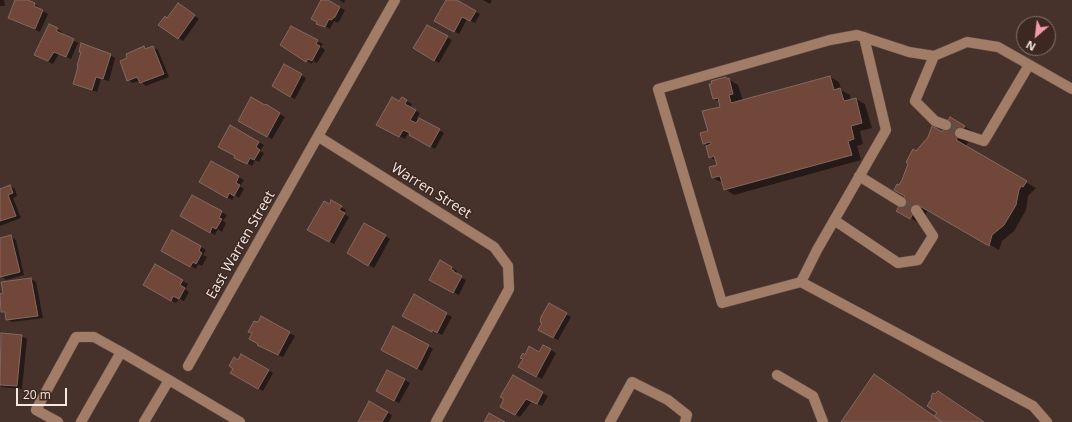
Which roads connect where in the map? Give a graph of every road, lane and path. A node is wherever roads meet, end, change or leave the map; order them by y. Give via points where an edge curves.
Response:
1 (395, 0) edge
2 (864, 37) junction
3 (934, 56) junction
4 (1029, 65) junction
5 (1072, 89) edge
6 (946, 125) tunnel mouth
7 (960, 133) tunnel mouth
8 (319, 137) junction
9 (859, 176) junction
10 (901, 202) tunnel mouth
11 (916, 210) tunnel mouth
12 (834, 220) junction
13 (801, 282) junction
14 (121, 352) junction
15 (188, 366) dead end
16 (777, 375) dead end
17 (169, 380) junction
18 (58, 422) edge
19 (81, 422) edge
20 (144, 422) edge
21 (240, 422) edge
22 (436, 422) edge
23 (610, 422) edge
24 (685, 422) edge
25 (823, 422) edge
26 (1047, 422) edge

1 - 8 street
2 - 3 street via 909,52
2 - 9 street via 886,130
2 - 13 street via 857,35 830,40 658,89 722,304
3 - 4 street via 967,42 998,47
3 - 6 street via 915,101 936,122
4 - 5 street
4 - 7 street via 984,141
8 - 15 street, East Warren Street
8 - 22 street, Warren Street via 494,248 508,266 509,289
9 - 10 street
9 - 12 street
11 - 12 street via 933,236 918,260 898,263
12 - 13 street
13 - 26 street via 1033,406
14 - 17 street
14 - 18 street via 94,337 76,337 36,410
14 - 19 street
16 - 25 street via 813,396
17 - 20 street
17 - 21 street
23 - 24 street via 632,382 668,400 687,415

